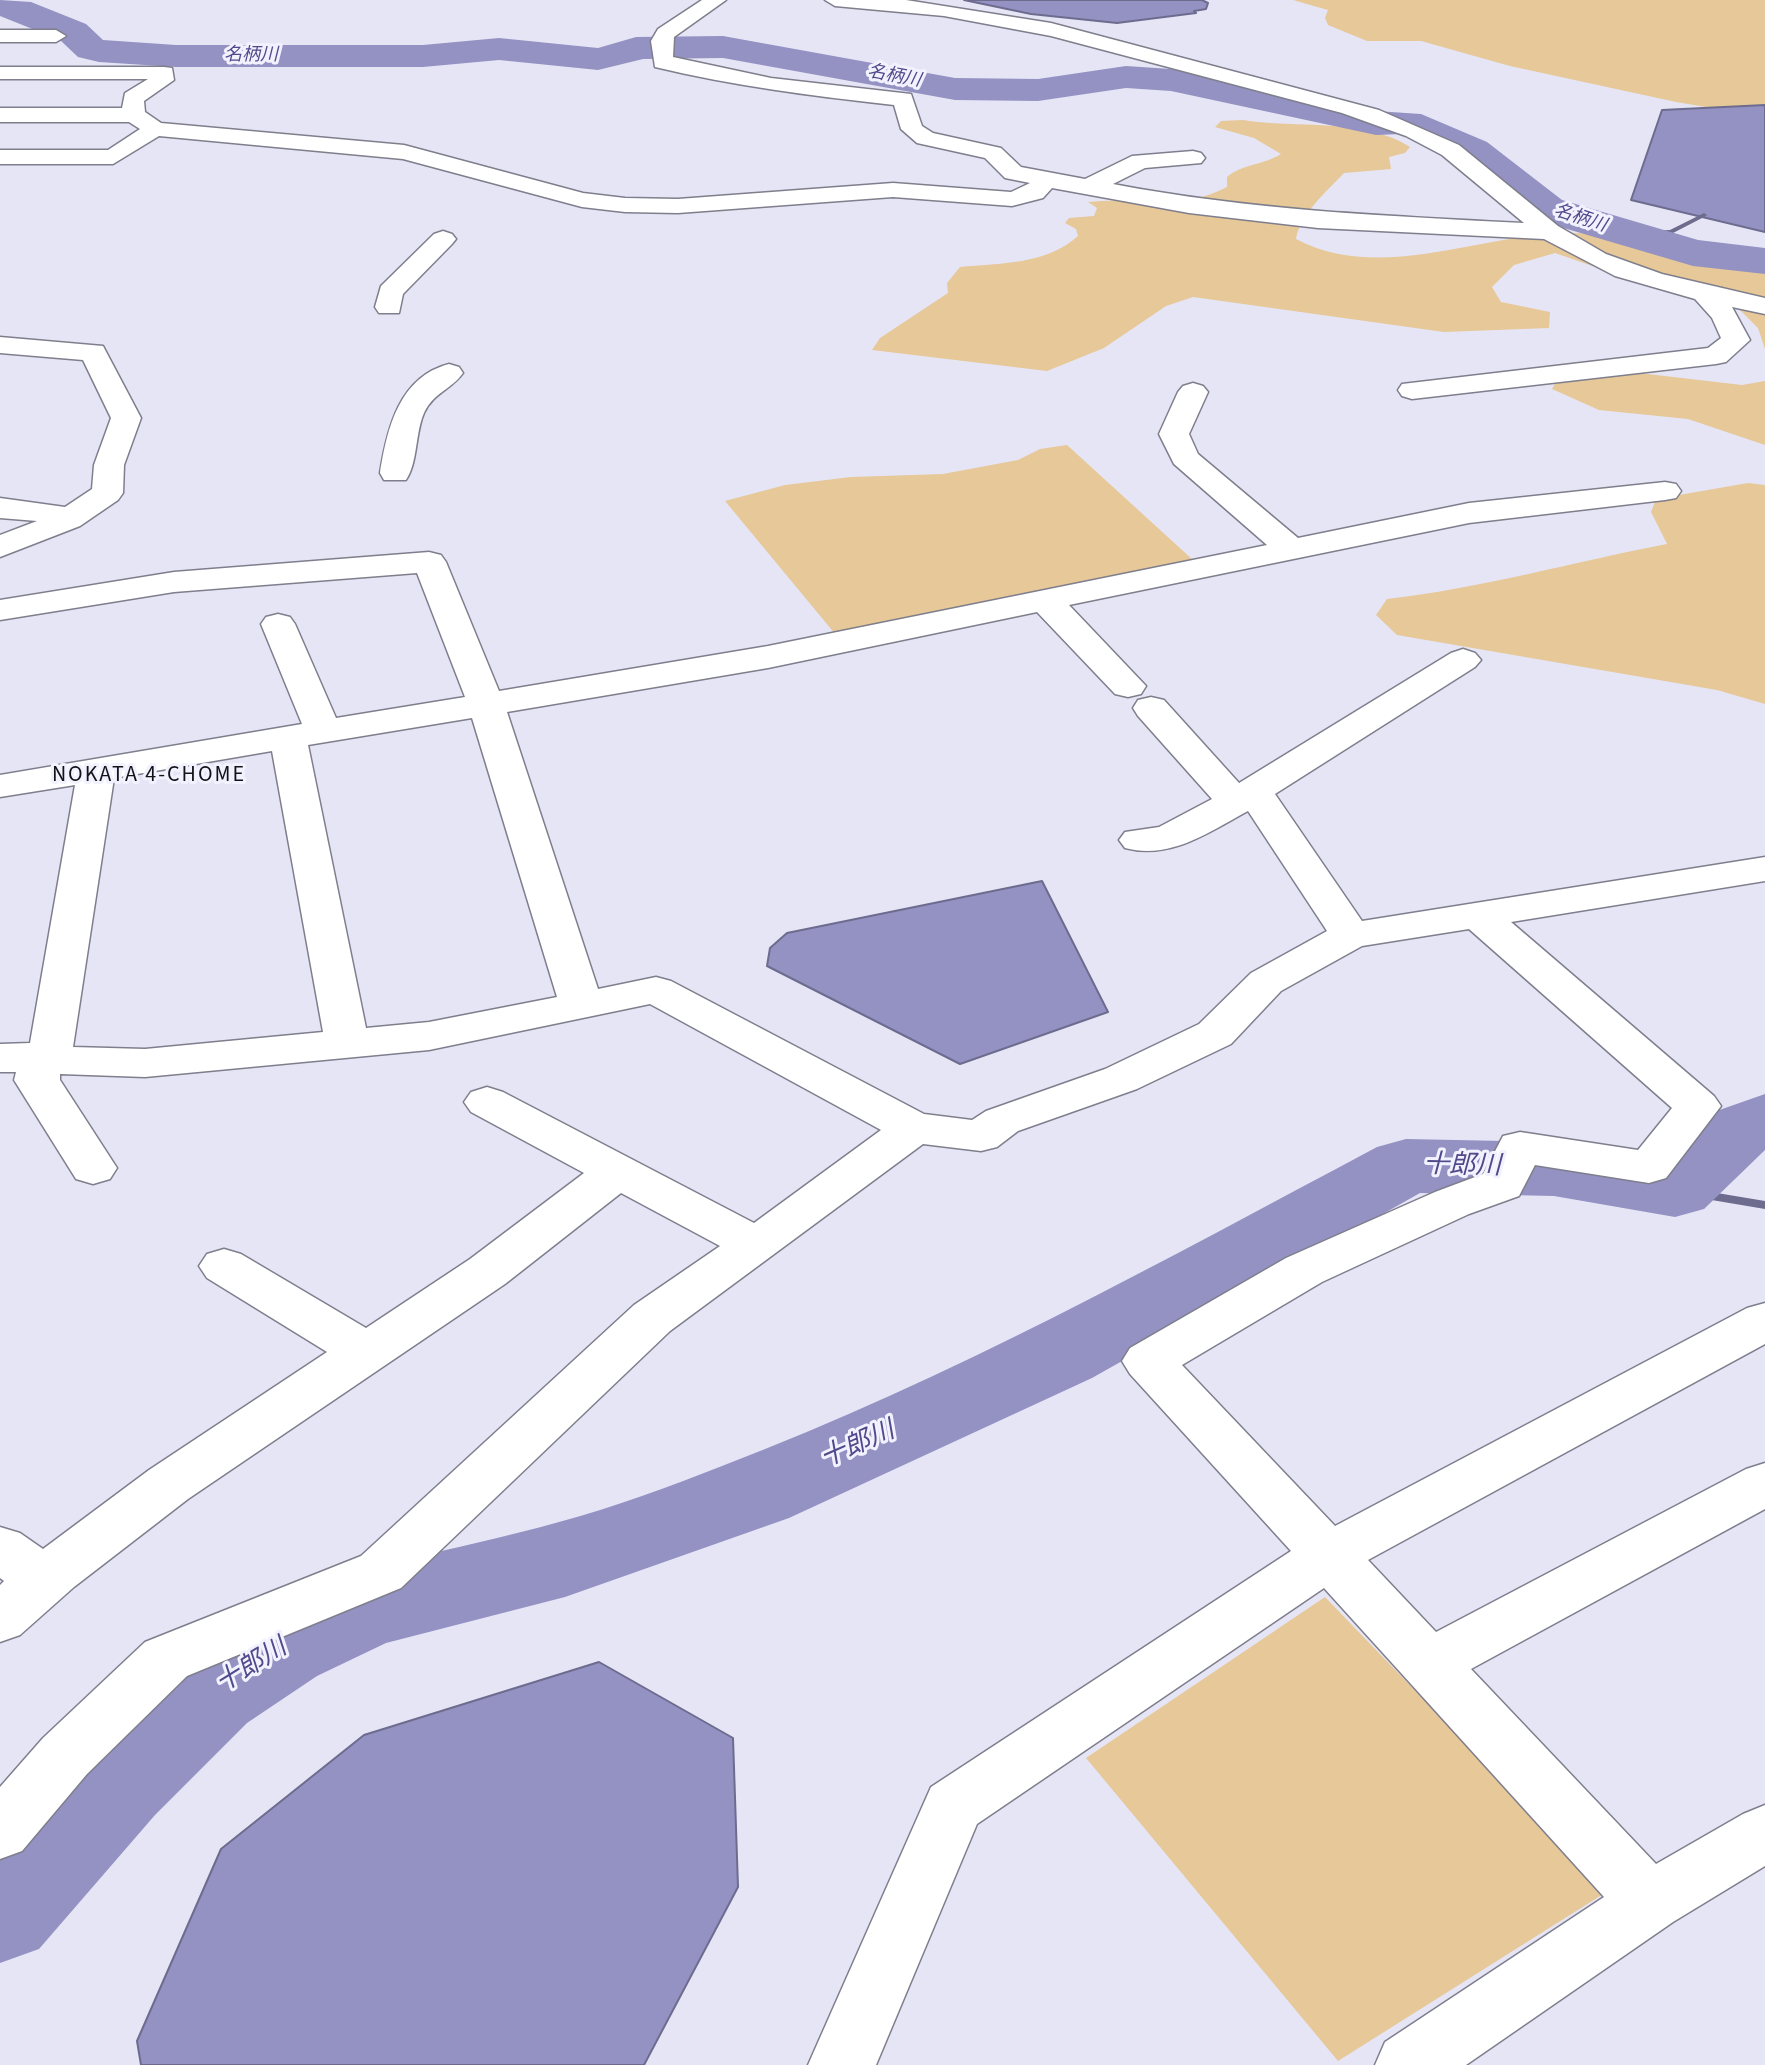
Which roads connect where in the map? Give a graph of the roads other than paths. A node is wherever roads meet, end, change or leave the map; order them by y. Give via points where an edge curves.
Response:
1 (716, 0) edge
2 (835, 0) edge
3 (0, 36) edge
4 (56, 36) dead end
5 (0, 73) edge
6 (0, 115) edge
7 (134, 115) junction
8 (155, 129) junction
9 (0, 157) edge
10 (1193, 158) dead end
11 (1047, 179) junction
12 (1089, 187) junction
13 (1550, 232) junction
14 (443, 239) dead end
15 (1705, 294) junction
16 (1765, 306) edge
17 (389, 307) dead end
18 (2, 350) edge
19 (449, 373) dead end
20 (1412, 390) dead end
21 (1193, 392) dead end
22 (395, 473) dead end
23 (1665, 491) dead end
24 (0, 508) edge
25 (69, 519) junction
26 (0, 547) edge
27 (1290, 548) junction
28 (1045, 600) junction
29 (0, 610) edge
30 (278, 624) dead end
31 (1463, 660) dead end
32 (486, 704) junction
33 (306, 733) junction
34 (97, 767) junction
35 (0, 786) edge
36 (1244, 796) junction
37 (1139, 840) dead end
38 (1765, 869) edge
39 (1478, 915) junction
40 (1351, 935) junction
41 (582, 1007) junction
42 (347, 1042) junction
43 (20, 1059) edge
44 (487, 1102) dead end
45 (914, 1128) junction
46 (93, 1168) dead end
47 (618, 1172) junction
48 (757, 1245) junction
49 (224, 1266) dead end
50 (1765, 1321) edge
51 (366, 1352) junction
52 (1765, 1484) edge
53 (1329, 1555) junction
54 (22, 1564) edge
55 (0, 1619) edge
56 (1429, 1663) junction
57 (0, 1832) edge
58 (1765, 1833) edge
59 (1650, 1902) junction
60 (842, 2065) edge
61 (1409, 2065) edge

1 - 11 street via 665,33 663,62 768,84 903,99 912,129 925,138 993,153 1013,173
2 - 13 street via 944,11 1120,44 1393,123 1437,142
3 - 4 street
5 - 7 street via 164,73 163,80 133,98
6 - 7 street
7 - 8 street
8 - 9 street via 113,157
8 - 11 street via 404,152 582,200 625,205 893,190 1012,199 1034,193
10 - 12 street via 1140,161
11 - 12 street
12 - 13 street via 1189,206 1304,219
13 - 15 street via 1588,254
14 - 17 street via 390,292
15 - 16 street
15 - 20 street via 1724,315 1736,340 1716,356
18 - 25 street via 93,352 126,418 109,465 107,493
19 - 22 street via 432,381 404,416
21 - 27 street via 1174,434 1185,458
23 - 27 street via 1469,513
24 - 25 street
25 - 26 street
27 - 28 street
28 - 32 street via 768,657
28 - 36 street
29 - 32 street via 174,582 429,562
30 - 33 street
31 - 36 street
32 - 33 street
32 - 41 street
33 - 34 street
33 - 42 street
34 - 35 street
34 - 43 street via 52,1045
36 - 37 street via 1168,838
36 - 40 street
38 - 39 street
39 - 40 street
39 - 53 street via 1698,1106 1649,1167 1511,1166 1452,1203 1304,1270 1148,1361
40 - 45 street via 1266,982 1215,1034 1121,1079 1002,1121 981,1136
41 - 42 street via 429,1036
41 - 45 street via 656,990
42 - 43 street via 145,1063
43 - 46 street
44 - 47 street
45 - 48 street
47 - 48 street
47 - 51 street via 471,1283
48 - 57 street via 652,1318 381,1572 166,1659 65,1756
49 - 51 street
50 - 53 street
51 - 54 street via 164,1484
52 - 56 street
53 - 56 street
53 - 60 street via 953,1806
54 - 55 street
56 - 59 street
58 - 59 street
59 - 61 street

